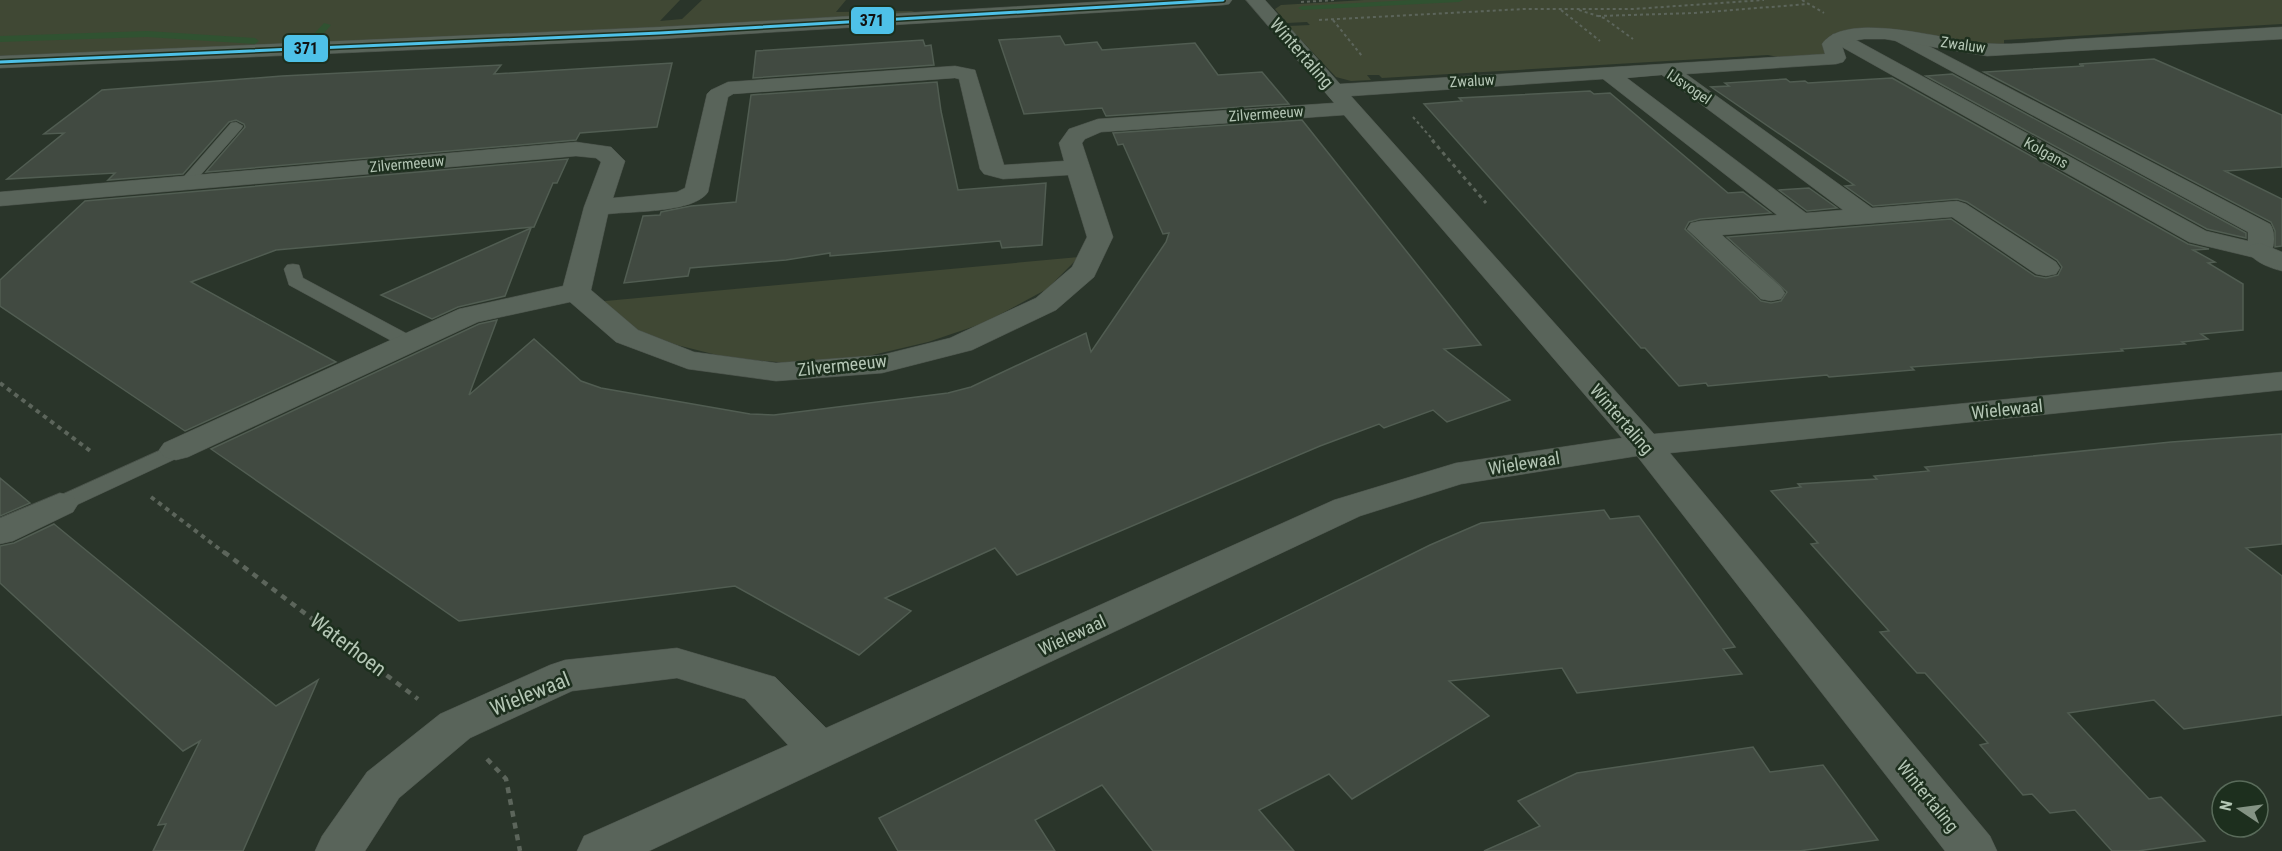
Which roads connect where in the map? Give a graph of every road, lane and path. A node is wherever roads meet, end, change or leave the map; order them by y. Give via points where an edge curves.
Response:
1 (1223, 0) edge
2 (1256, 0) edge
3 (1764, 0) edge
4 (1808, 4) dead end
5 (1575, 9) junction
6 (1598, 16) junction
7 (1273, 21) junction
8 (2282, 33) edge
9 (2249, 35) junction
10 (1900, 36) junction
11 (1839, 38) junction
12 (2282, 48) edge
13 (0, 62) edge
14 (1670, 69) junction
15 (1608, 73) junction
16 (1342, 100) junction
17 (236, 126) dead end
18 (1078, 167) junction
19 (185, 184) junction
20 (0, 199) edge
21 (597, 207) junction
22 (1868, 216) junction
23 (1800, 221) junction
24 (2271, 257) edge
25 (2046, 268) dead end
26 (293, 269) dead end
27 (576, 292) junction
28 (1771, 293) dead end
29 (408, 342) junction
30 (2282, 381) edge
31 (0, 383) edge
32 (1646, 445) junction
33 (176, 450) joint
34 (123, 476) junction
35 (60, 504) joint
36 (0, 532) edge
37 (455, 726) junction
38 (821, 751) junction
39 (339, 851) edge
40 (520, 851) edge
41 (601, 851) edge
42 (1972, 851) edge

1 - 13 street via 660,33
2 - 7 street, Wintertaling
3 - 5 path
4 - 6 path
5 - 6 path
5 - 7 path
6 - 14 path
7 - 16 street, Wintertaling
8 - 9 street, Zwaluw
9 - 10 street, Zwaluw via 1987,50
9 - 12 street
10 - 11 street, Zwaluw via 1862,34
10 - 24 street, Kolgans via 2261,229
11 - 14 street via 1832,44 1836,57 1825,60
11 - 24 street, Kolgans via 2198,237
14 - 15 street, IJsvogel
14 - 22 street, IJsvogel
15 - 16 street, Zwaluw
15 - 23 street
16 - 18 street, Zilvermeeuw via 1098,126 1077,134 1070,143
16 - 32 street, Wintertaling
17 - 19 lane
18 - 21 street via 1004,172 992,169 968,74 728,88 718,94 696,192 683,199
18 - 27 street, Zilvermeeuw via 1100,237 1084,271 1046,304 961,344 882,364 776,372 688,360 627,336
19 - 20 street, Zilvermeeuw
19 - 21 street, Zilvermeeuw via 576,149 603,152 613,161
21 - 27 street, Zilvermeeuw
22 - 23 street
22 - 25 street via 1957,209
23 - 28 street via 1700,229
26 - 29 lane via 295,281
27 - 29 street via 469,315
29 - 33 street
30 - 32 street, Wielewaal
31 - 34 path, Waterhoen
32 - 38 street, Wielewaal via 1456,474 1347,508
32 - 42 street, Wintertaling
33 - 34 lane
34 - 35 lane
34 - 37 path, Waterhoen
35 - 36 street
37 - 38 street, Wielewaal via 565,676 677,663 760,688
37 - 39 street, Wielewaal via 384,785
37 - 40 path, Waterhoen via 506,779
38 - 41 street, Wielewaal

